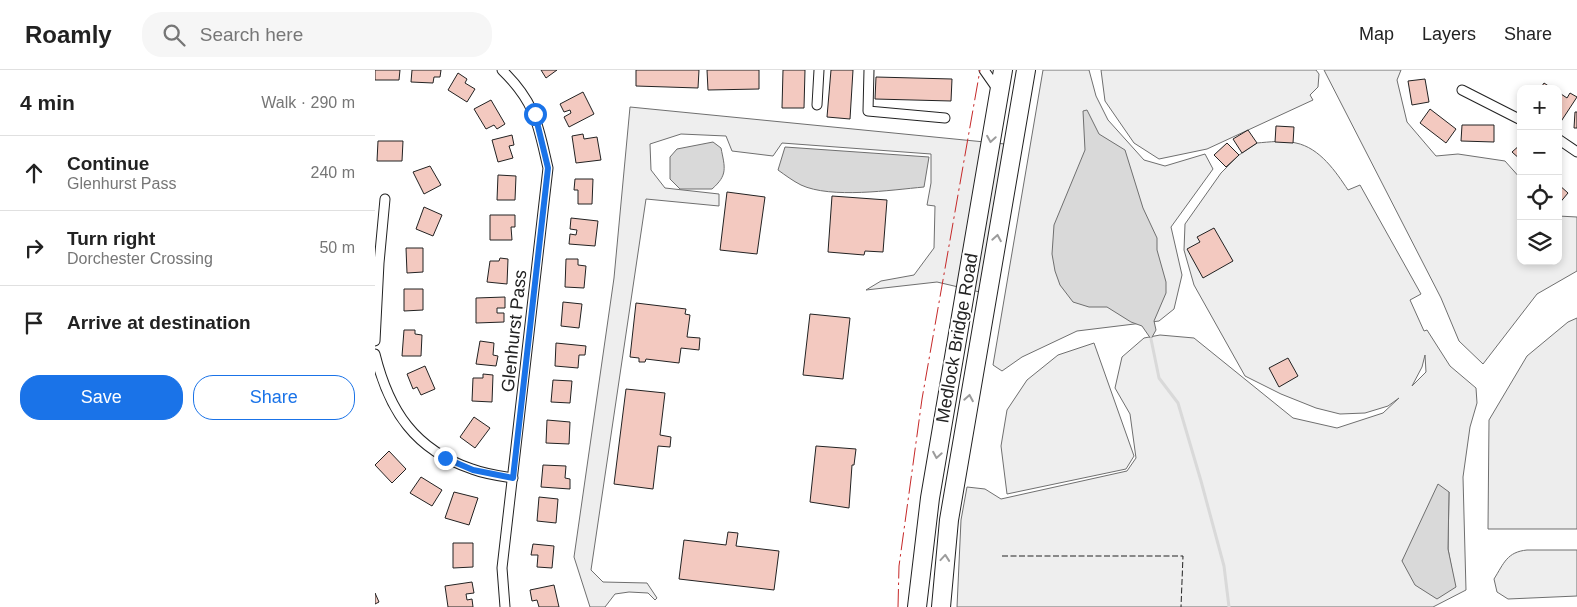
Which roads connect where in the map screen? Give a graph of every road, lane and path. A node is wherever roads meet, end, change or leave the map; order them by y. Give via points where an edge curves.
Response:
1 (502, 70) edge
2 (819, 70) edge
3 (869, 70) edge
4 (984, 70) edge
5 (1003, 70) edge
6 (1026, 70) edge
7 (1461, 90) dead end
8 (999, 91) junction
9 (817, 105) dead end
10 (945, 118) dead end
11 (1517, 118) edge
12 (1562, 142) edge
13 (1577, 152) edge
14 (385, 199) dead end
15 (376, 304) edge
16 (375, 341) edge
17 (375, 354) edge
18 (513, 478) junction
19 (505, 607) edge
20 (917, 607) edge
21 (941, 607) edge

1 - 18 street, Glenhurst Pass via 527,99 535,114 548,168
2 - 9 street
3 - 10 street via 868,111
4 - 8 street
5 - 8 highway, Medlock Bridge Road
21 -> 6 highway, Medlock Bridge Road via 949,520
7 - 11 street
8 -> 20 highway, Medlock Bridge Road via 930,498
12 - 13 street
14 - 15 street
15 - 16 street
17 - 18 street via 392,404 404,424 421,440 445,458 473,470
18 - 19 street, Glenhurst Pass via 502,568

